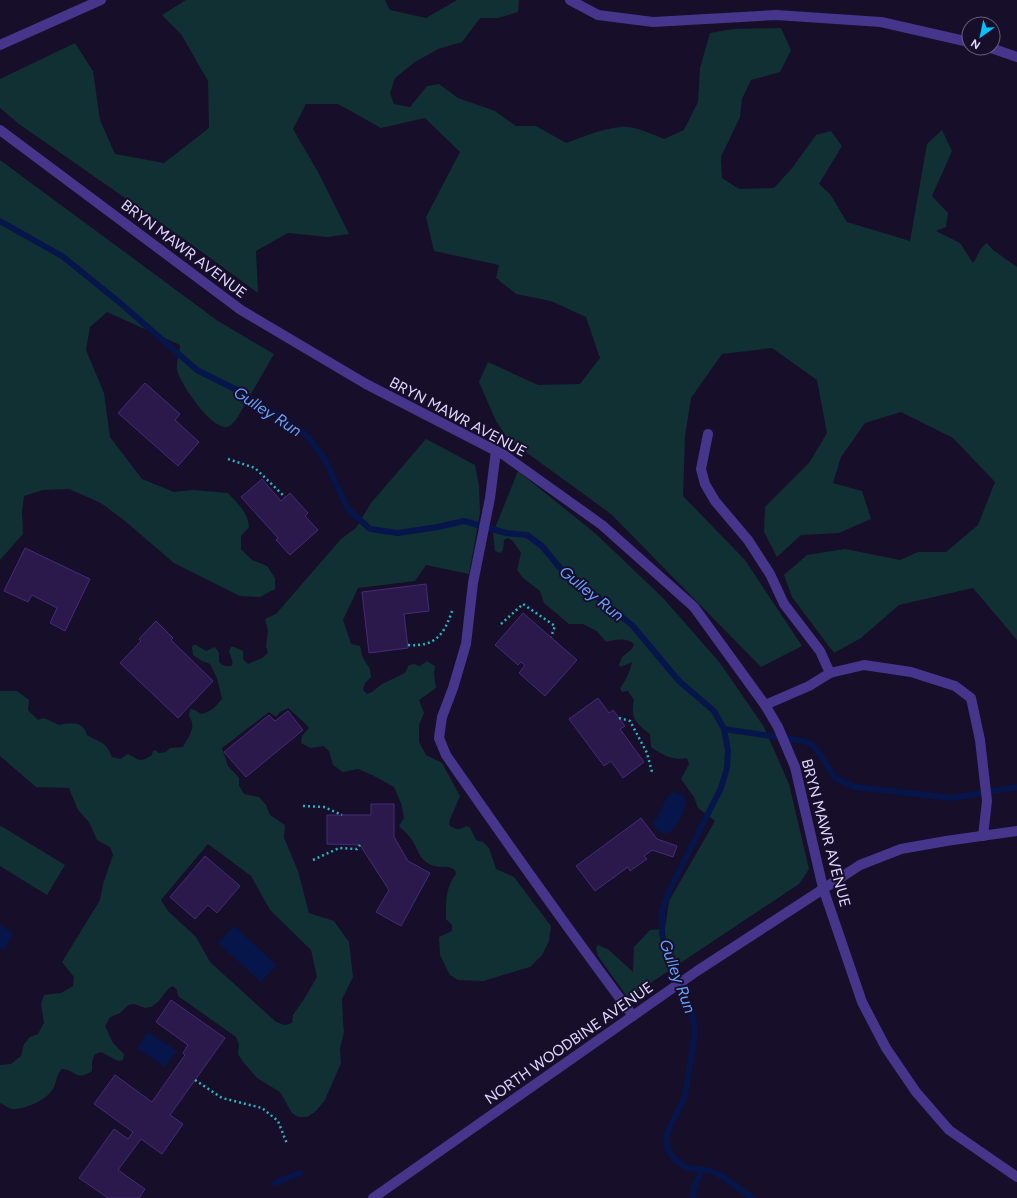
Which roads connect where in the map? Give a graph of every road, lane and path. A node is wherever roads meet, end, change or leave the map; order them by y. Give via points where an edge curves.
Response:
1 (101, 0) edge
2 (570, 0) edge
3 (961, 40) edge
4 (0, 46) edge
5 (1001, 51) edge
6 (1017, 57) edge
7 (0, 130) edge
8 (708, 434) dead end
9 (496, 451) junction
10 (228, 459) dead end
11 (285, 497) dead end
12 (453, 610) dead end
13 (501, 624) dead end
14 (551, 636) dead end
15 (408, 645) dead end
16 (830, 673) junction
17 (765, 705) junction
18 (619, 718) dead end
19 (652, 772) dead end
20 (304, 806) dead end
21 (342, 815) dead end
22 (1017, 831) edge
23 (983, 836) junction
24 (360, 844) dead end
25 (313, 860) dead end
26 (823, 888) junction
27 (633, 1016) junction
28 (195, 1080) dead end
29 (287, 1144) dead end
30 (1017, 1177) edge
31 (373, 1198) edge

1 - 4 street
2 - 3 street via 598,15 653,22 776,15 881,22
5 - 6 street
7 - 9 street, BRYN MAWR AVENUE via 241,310 366,384
8 - 16 street via 701,469 705,484 715,501 748,540 770,574 784,604 820,651
9 - 17 street, BRYN MAWR AVENUE via 602,525 694,607
9 - 27 street via 473,583 466,644 442,717 439,738 446,755
10 - 11 path via 255,468
12 - 15 path via 448,623 431,643
13 - 14 path via 523,604 555,626
16 - 17 street via 809,686
16 - 23 street via 864,665 911,672 955,686 971,698 985,782
17 - 26 street, BRYN MAWR AVENUE via 795,766
18 - 19 path via 630,721 646,753
20 - 21 path via 324,807
22 - 23 street, NORTH WOODBINE AVENUE
23 - 26 street, NORTH WOODBINE AVENUE via 901,849 860,865
24 - 25 path via 357,849 339,848
26 - 27 street, NORTH WOODBINE AVENUE
26 - 30 street, BRYN MAWR AVENUE via 862,1002 886,1048 916,1092 949,1130
27 - 31 street, NORTH WOODBINE AVENUE
28 - 29 path via 222,1098 262,1108 278,1121

